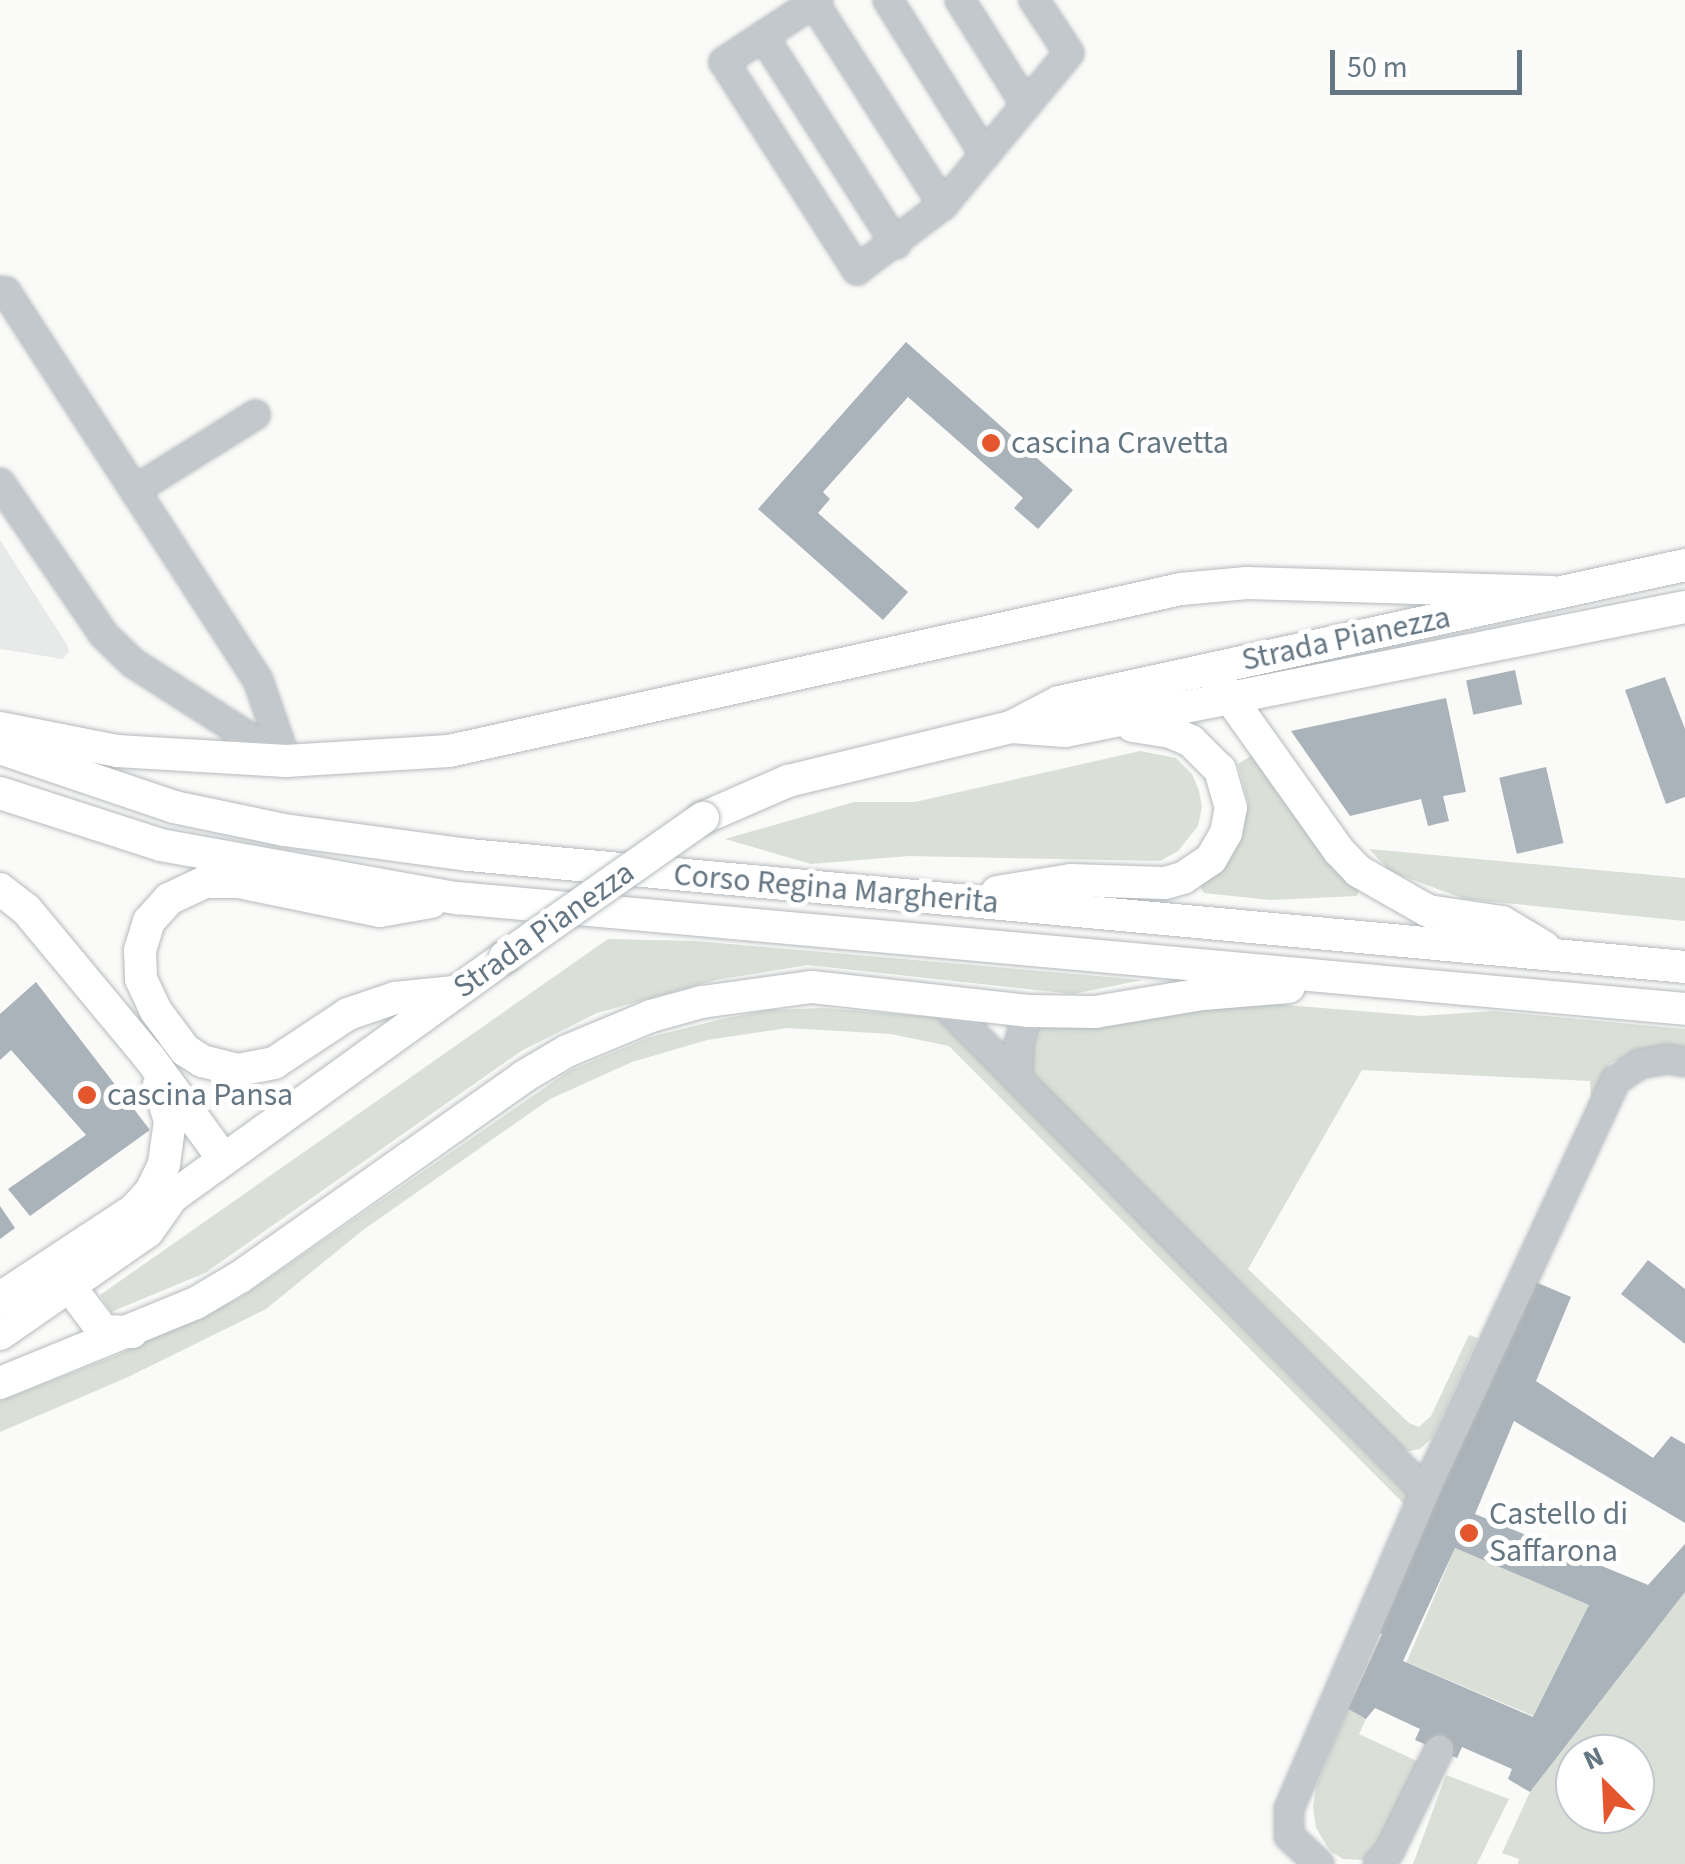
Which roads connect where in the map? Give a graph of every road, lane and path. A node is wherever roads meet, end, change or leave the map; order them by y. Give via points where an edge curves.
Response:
1 (888, 0) edge
2 (960, 0) edge
3 (1034, 0) edge
4 (816, 2) edge
5 (763, 36) junction
6 (1026, 105) junction
7 (986, 155) junction
8 (943, 205) junction
9 (896, 244) junction
10 (0, 291) edge
11 (255, 416) dead end
12 (0, 483) edge
13 (135, 490) junction
14 (1685, 565) edge
15 (1468, 601) junction
16 (1685, 607) edge
17 (1463, 650) junction
18 (1210, 668) junction
19 (1287, 688) junction
20 (1230, 699) junction
21 (1103, 724) junction
22 (1011, 727) junction
23 (0, 728) edge
24 (0, 748) edge
25 (1274, 757) junction
26 (286, 762) junction
27 (0, 794) edge
28 (0, 889) edge
29 (457, 898) junction
30 (946, 900) junction
31 (1552, 951) junction
32 (1685, 967) edge
33 (1372, 979) junction
34 (454, 992) junction
35 (942, 1002) junction
36 (1685, 1009) edge
37 (1028, 1011) junction
38 (149, 1057) junction
39 (1685, 1062) edge
40 (1018, 1079) junction
41 (224, 1160) junction
42 (172, 1196) junction
43 (134, 1210) junction
44 (61, 1275) junction
45 (0, 1298) edge
46 (132, 1332) junction
47 (0, 1334) edge
48 (0, 1383) edge
49 (1425, 1492) junction
50 (1439, 1750) dead end
51 (1315, 1862) edge
52 (1378, 1864) edge

1 - 7 street
2 - 6 street
3 - 6 street via 1069,52
4 - 5 street
4 - 8 street
5 - 9 street
5 - 9 street via 724,62 754,110 857,270
6 - 7 street
7 - 8 street
8 - 9 street
10 - 13 street
11 - 13 street
12 - 26 street via 104,635 133,662
13 - 26 street via 258,680
14 - 15 main road via 1553,592
15 - 17 main road via 1476,625
15 - 18 main road, Strada Pianezza
15 - 26 main road via 1248,583 1181,589 449,751
16 - 17 main road, Strada Pianezza
17 - 19 main road, Strada Pianezza
18 - 20 main road
18 - 22 main road, Strada Pianezza via 1059,702
19 - 20 main road, Strada Pianezza
19 - 25 main road via 1268,722
20 - 21 main road, Strada Pianezza
20 - 25 main road
21 - 22 main road, Strada Pianezza
21 - 30 main road via 1172,732 1212,758 1231,808 1211,859 1166,884 1072,880
22 - 34 main road, Strada Pianezza, bridge via 743,797
23 - 26 main road via 116,751
24 - 30 main road, Corso Regina Margherita via 174,807 284,830 468,855
25 - 31 main road via 1339,851 1378,886 1428,911 1502,922
27 - 29 main road, Corso Regina Margherita via 161,845
28 - 38 main road via 26,909
29 - 33 main road, Corso Regina Margherita
29 - 34 main road via 380,911 239,882 205,882 158,909 144,933 139,965 146,996 186,1050 238,1070 274,1063 348,1014 395,998
30 - 31 main road, Corso Regina Margherita
31 - 32 main road, Corso Regina Margherita
33 - 36 main road, Corso Regina Margherita
33 - 37 main road via 1203,994 1095,1012
34 - 41 main road, Strada Pianezza
35 - 37 main road
35 - 40 street
35 - 46 main road via 812,986 702,1002 605,1033 490,1099 240,1276
37 - 40 street via 1018,1043
38 - 41 main road
38 - 43 main road via 166,1101 168,1142 151,1191
39 - 49 street via 1640,1064 1616,1080
40 - 49 street
41 - 42 main road, Strada Pianezza
42 - 43 main road
42 - 44 main road via 148,1232
43 - 44 main road
44 - 45 main road
44 - 46 main road via 103,1331
44 - 47 main road
46 - 48 main road
49 - 51 street via 1289,1809 1289,1836
50 - 52 street

